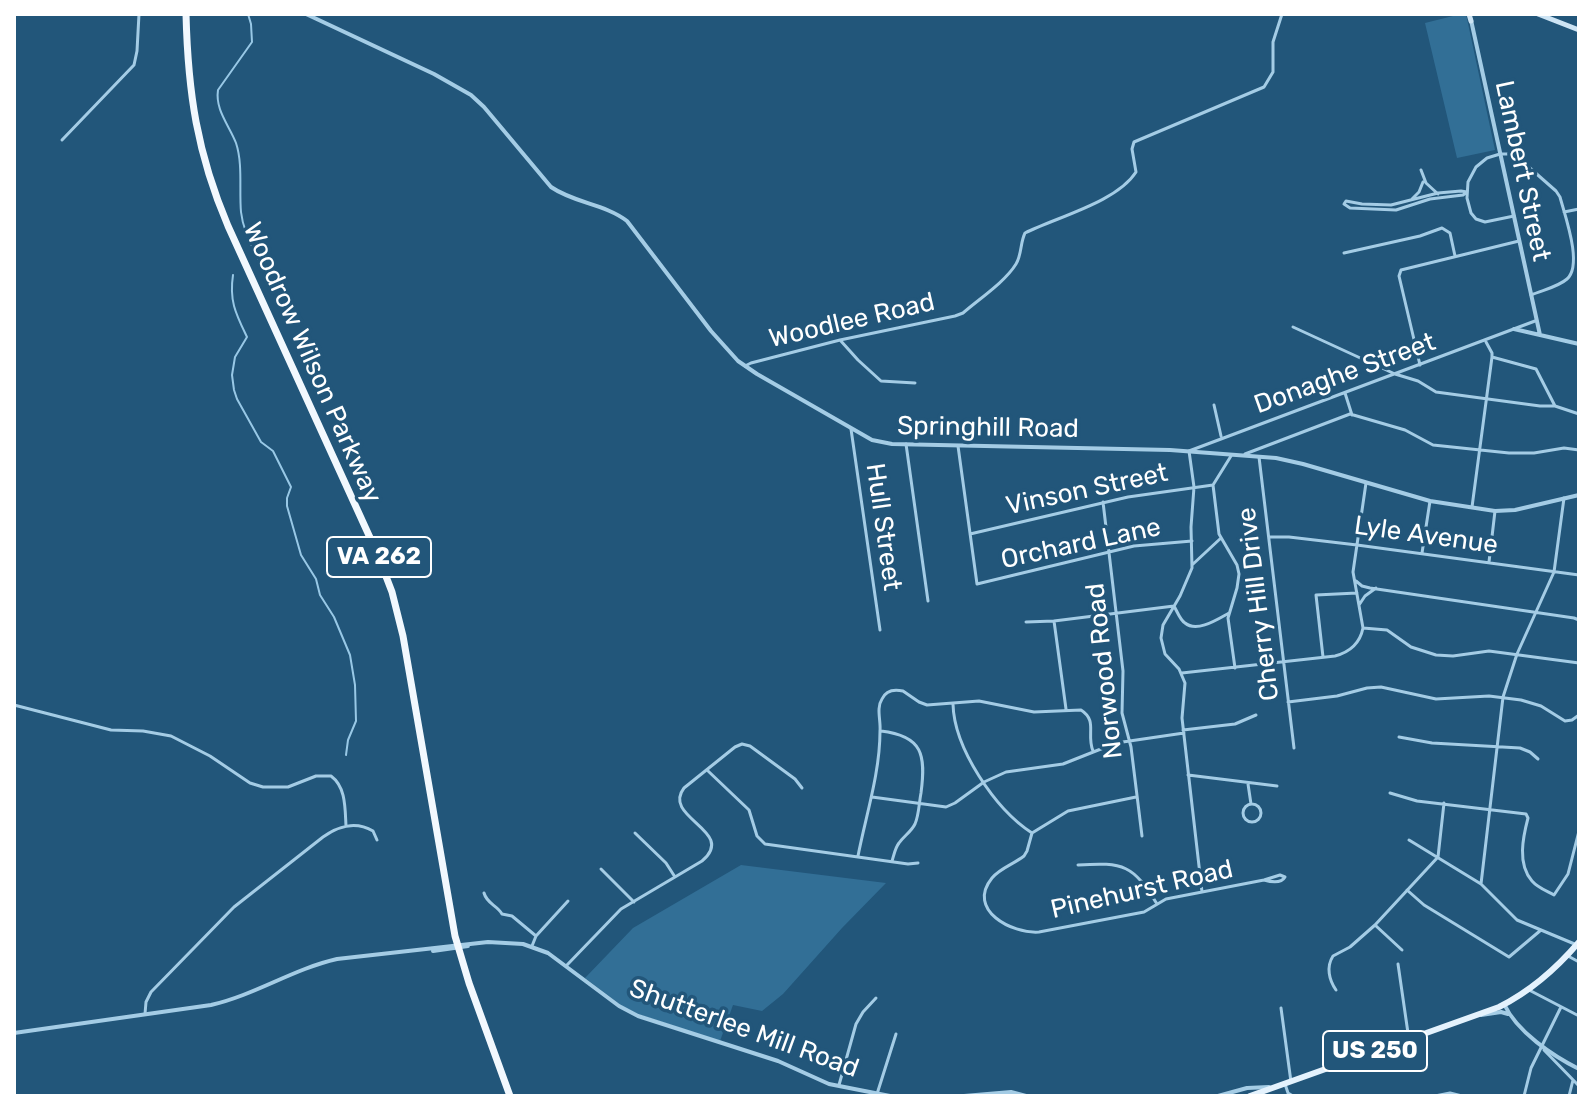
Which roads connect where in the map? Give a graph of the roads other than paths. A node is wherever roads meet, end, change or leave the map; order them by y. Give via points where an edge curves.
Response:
1 (139, 14) edge
2 (186, 14) edge
3 (306, 14) edge
4 (1282, 14) edge
5 (1538, 14) edge
6 (1470, 16) edge
7 (1579, 30) edge
8 (62, 140) dead end
9 (1500, 154) junction
10 (1421, 170) dead end
11 (1424, 178) junction
12 (1467, 192) junction
13 (1438, 195) junction
14 (1410, 201) junction
15 (1579, 209) edge
16 (1564, 212) junction
17 (1514, 216) junction
18 (1519, 241) junction
19 (1344, 253) dead end
20 (1455, 256) junction
21 (1531, 295) junction
22 (1537, 320) junction
23 (1293, 327) dead end
24 (1514, 329) junction
25 (1540, 335) junction
26 (840, 340) junction
27 (1485, 341) junction
28 (1579, 344) edge
29 (1492, 357) junction
30 (1420, 365) junction
31 (745, 366) junction
32 (1395, 374) junction
33 (915, 383) dead end
34 (1345, 393) junction
35 (1487, 399) junction
36 (1214, 405) dead end
37 (1555, 406) junction
38 (1579, 414) edge
39 (1352, 415) junction
40 (851, 429) junction
41 (1221, 438) junction
42 (906, 444) junction
43 (958, 446) junction
44 (1579, 450) edge
45 (1189, 451) junction
46 (1480, 451) junction
47 (1232, 454) junction
48 (1242, 455) junction
49 (1259, 457) junction
50 (1366, 483) junction
51 (1213, 485) junction
52 (1194, 487) junction
53 (1579, 495) edge
54 (1564, 498) junction
55 (1430, 501) junction
56 (1103, 502) junction
57 (1472, 507) junction
58 (1495, 511) junction
59 (970, 534) junction
60 (1269, 537) junction
61 (1221, 538) junction
62 (1192, 541) junction
63 (1357, 545) junction
64 (1110, 553) junction
65 (1422, 554) junction
66 (1489, 563) junction
67 (1192, 565) junction
68 (1554, 572) junction
69 (1579, 575) edge
70 (1354, 579) junction
71 (1376, 588) junction
72 (1357, 593) junction
73 (928, 601) dead end
74 (1359, 605) junction
75 (1174, 606) junction
76 (1535, 612) junction
77 (1229, 613) junction
78 (1118, 614) junction
79 (1579, 620) edge
80 (1054, 621) junction
81 (1026, 622) dead end
82 (1363, 628) junction
83 (880, 630) dead end
84 (1517, 654) junction
85 (1323, 657) junction
86 (1284, 662) junction
87 (1579, 663) edge
88 (1235, 668) junction
89 (1182, 673) junction
90 (1503, 697) junction
91 (1288, 702) junction
92 (953, 703) junction
93 (14, 705) edge
94 (1066, 710) junction
95 (1256, 715) dead end
96 (1579, 715) edge
97 (880, 731) junction
98 (1184, 732) junction
99 (1399, 737) dead end
100 (1130, 741) junction
101 (1497, 745) junction
102 (1294, 748) dead end
103 (1093, 751) junction
104 (1538, 759) dead end
105 (707, 770) junction
106 (1188, 775) junction
107 (984, 782) junction
108 (1248, 782) junction
109 (1277, 786) dead end
110 (802, 788) dead end
111 (1390, 793) dead end
112 (1137, 796) junction
113 (872, 797) junction
114 (919, 803) junction
115 (1444, 803) junction
116 (1251, 804) junction
117 (1490, 809) junction
118 (346, 826) junction
119 (1579, 831) edge
120 (635, 833) dead end
121 (1032, 833) junction
122 (1142, 836) dead end
123 (377, 840) dead end
124 (1409, 840) dead end
125 (858, 856) junction
126 (1438, 857) junction
127 (892, 861) junction
128 (918, 863) dead end
129 (1078, 865) dead end
130 (601, 869) dead end
131 (675, 877) junction
132 (1264, 880) dead end
133 (1481, 884) junction
134 (1407, 890) junction
135 (1202, 892) junction
136 (484, 893) dead end
137 (568, 901) dead end
138 (634, 902) junction
139 (1157, 904) junction
140 (1375, 925) junction
141 (1541, 930) junction
142 (536, 936) junction
143 (1578, 944) edge
144 (458, 946) junction
145 (532, 946) junction
146 (1402, 950) dead end
147 (1567, 956) junction
148 (1579, 962) edge
149 (1398, 964) dead end
150 (566, 966) junction
151 (1336, 990) dead end
152 (1528, 990) junction
153 (876, 998) dead end
154 (1504, 1004) junction
155 (1561, 1007) junction
156 (1281, 1008) dead end
157 (145, 1015) junction
158 (1510, 1015) junction
159 (1476, 1016) junction
160 (1579, 1016) edge
161 (14, 1033) edge
162 (896, 1034) dead end
163 (1409, 1040) junction
164 (1542, 1046) junction
165 (1579, 1069) edge
166 (1573, 1080) junction
167 (1288, 1083) junction
168 (1579, 1086) edge
169 (838, 1087) junction
170 (1275, 1087) junction
171 (1244, 1089) junction
172 (877, 1094) junction
173 (1288, 1095) edge
174 (510, 1096) edge
175 (890, 1096) edge
176 (964, 1096) edge
177 (1026, 1096) edge
178 (1218, 1096) edge
179 (1248, 1096) edge
180 (1435, 1096) edge
181 (1462, 1096) edge
182 (1524, 1096) edge
183 (1569, 1096) edge

1 - 8 street via 134,65
2 - 144 highway, Woodrow Wilson Parkway / VA 262 via 192,104 216,196 373,544 397,610
3 - 31 street, Springhill Road via 475,98 551,187 627,221 717,338
4 - 26 street, Woodlee Road via 1273,42 1273,72 1264,87 1134,142 1133,177 1105,199 1025,233 1015,266 963,313
5 - 7 main road
6 - 9 street, Lambert Street
9 - 12 street via 1476,167
9 - 16 street via 1514,154 1548,182
9 - 17 street, Lambert Street
10 - 11 street
11 - 13 street
11 - 14 street
12 - 13 street
12 - 17 street via 1477,220
13 - 14 street
13 - 14 street via 1390,210 1344,204
15 - 16 street
16 - 21 street via 1573,272 1562,283
17 - 18 street, Lambert Street
18 - 20 street
18 - 21 street, Lambert Street
19 - 20 street via 1442,228 1450,233
20 - 30 street via 1399,273
21 - 22 street, Lambert Street
22 - 24 street, Donaghe Street
22 - 25 street, Lambert Street
23 - 32 street
24 - 25 street
24 - 27 street, Donaghe Street
25 - 28 street
26 - 31 street, Woodlee Road
26 - 33 street via 881,381
27 - 29 street
27 - 30 street, Donaghe Street
29 - 35 street
29 - 37 street via 1536,369
30 - 32 street, Donaghe Street
31 - 40 street, Springhill Road
32 - 34 street, Donaghe Street
32 - 35 street via 1436,392
34 - 39 street
34 - 41 street, Donaghe Street
35 - 37 street
35 - 46 street
36 - 41 street
37 - 38 street
39 - 46 street via 1405,430 1430,444
39 - 48 street
40 - 42 street, Springhill Road via 877,442
40 - 83 street, Hull Street
41 - 45 street, Donaghe Street
42 - 43 street, Springhill Road
42 - 73 street
43 - 45 street, Springhill Road
43 - 59 street
44 - 46 street
45 - 47 street, Springhill Road
45 - 52 street
46 - 57 street
47 - 48 street, Springhill Road
47 - 51 street
48 - 49 street, Springhill Road
49 - 50 street, Springhill Road
49 - 60 street, Cherry Hill Drive
50 - 55 street, Springhill Road
50 - 63 street
51 - 52 street, Vinson Street
51 - 61 street
52 - 56 street, Vinson Street
52 - 62 street
53 - 54 street, Springhill Road
54 - 58 street, Springhill Road
54 - 68 street
55 - 57 street, Springhill Road
55 - 65 street
56 - 59 street, Vinson Street
56 - 64 street, Norwood Road
57 - 58 street, Springhill Road
58 - 66 street
59 - 64 street, Orchard Lane via 977,584
60 - 63 street, Lyle Avenue
60 - 86 street, Cherry Hill Drive
61 - 67 street
61 - 77 street via 1239,571
62 - 64 street, Orchard Lane
62 - 67 street
63 - 65 street, Lyle Avenue
63 - 70 street
64 - 78 street, Norwood Road
65 - 66 street, Lyle Avenue
66 - 68 street, Lyle Avenue
67 - 75 street
68 - 69 street, Lyle Avenue
68 - 76 street
70 - 71 street
70 - 72 street
71 - 74 street
71 - 76 street
72 - 74 street
72 - 85 street via 1316,595
74 - 82 street
75 - 77 street via 1191,626
75 - 78 street
75 - 89 street via 1161,640 1165,654
76 - 79 street
76 - 84 street
77 - 88 street
78 - 80 street
78 - 100 street, Norwood Road via 1122,713
80 - 81 street
80 - 94 street
82 - 84 street via 1387,630 1411,647 1436,655
82 - 85 street via 1351,649
84 - 87 street
84 - 90 street
85 - 86 street
86 - 88 street
86 - 91 street, Cherry Hill Drive
88 - 89 street
89 - 98 street
90 - 91 street via 1436,699 1375,687
90 - 96 street via 1539,705 1564,721
90 - 101 street
91 - 102 street, Cherry Hill Drive
92 - 94 street
92 - 97 street via 927,705 903,690 891,691 880,703
92 - 107 street via 960,741
93 - 118 street via 111,730 171,736 256,785 286,788 331,776 343,795
94 - 103 street via 1088,715
95 - 98 street
97 - 113 street
97 - 114 street via 903,735 917,748 924,769
98 - 100 street
98 - 106 street
99 - 101 street
100 - 103 street
100 - 112 street, Norwood Road
101 - 104 street via 1524,749
101 - 117 street
103 - 107 street via 1068,763 1013,770
105 - 110 street via 746,744
105 - 125 street via 748,809 764,843
105 - 131 street via 684,788 679,800 708,834 710,851
106 - 108 street
106 - 135 street
107 - 114 street via 949,806
107 - 121 street
108 - 109 street
108 - 116 street
111 - 115 street
112 - 121 street via 1068,811
112 - 122 street, Norwood Road
113 - 114 street
113 - 125 street
114 - 127 street via 914,825
115 - 117 street
115 - 126 street
116 - 116 street via 1243,814 1252,823 1261,813
117 - 119 street via 1528,815 1522,849 1528,873 1554,895 1568,874
117 - 133 street
118 - 123 street via 371,829
118 - 157 street via 328,833 225,915 151,992
120 - 131 street
121 - 139 street, Pinehurst Road via 1024,856 987,886 989,910 999,922 1037,933 1142,912
124 - 126 street
125 - 127 street
126 - 133 street
126 - 134 street
127 - 128 street
129 - 139 street via 1127,868
130 - 138 street
131 - 138 street
132 - 135 street, Pinehurst Road
133 - 141 street via 1512,917
134 - 140 street
134 - 141 street via 1509,957
135 - 139 street, Pinehurst Road
136 - 142 street via 502,914
137 - 142 street
138 - 150 street via 616,913
140 - 146 street
140 - 151 street via 1331,957 1330,981
141 - 143 street
142 - 145 street
143 - 147 main road, US 250
144 - 145 street, Shutterlee Mill Road
144 - 157 street, Shutterlee Mill Road via 317,964 220,1003
144 - 174 highway, Woodrow Wilson Parkway / VA 262
145 - 150 street, Shutterlee Mill Road
147 - 148 street
147 - 152 main road, US 250
149 - 163 street
150 - 169 street, Shutterlee Mill Road via 633,1014 778,1061
152 - 154 main road, US 250
152 - 155 street
153 - 169 street via 856,1024
154 - 158 street
154 - 159 main road, US 250
155 - 160 street
155 - 164 street
156 - 167 street
157 - 161 street, Shutterlee Mill Road
158 - 159 street
158 - 164 street
159 - 163 main road, US 250
162 - 172 street
163 - 167 main road, US 250
164 - 165 street
164 - 166 street
164 - 182 street
166 - 168 street
166 - 183 street
167 - 170 main road, US 250
167 - 173 street
169 - 172 street, Shutterlee Mill Road
170 - 171 street
170 - 179 main road, US 250
171 - 178 street
171 - 179 street
172 - 175 street, Shutterlee Mill Road
176 - 177 street
180 - 181 street

